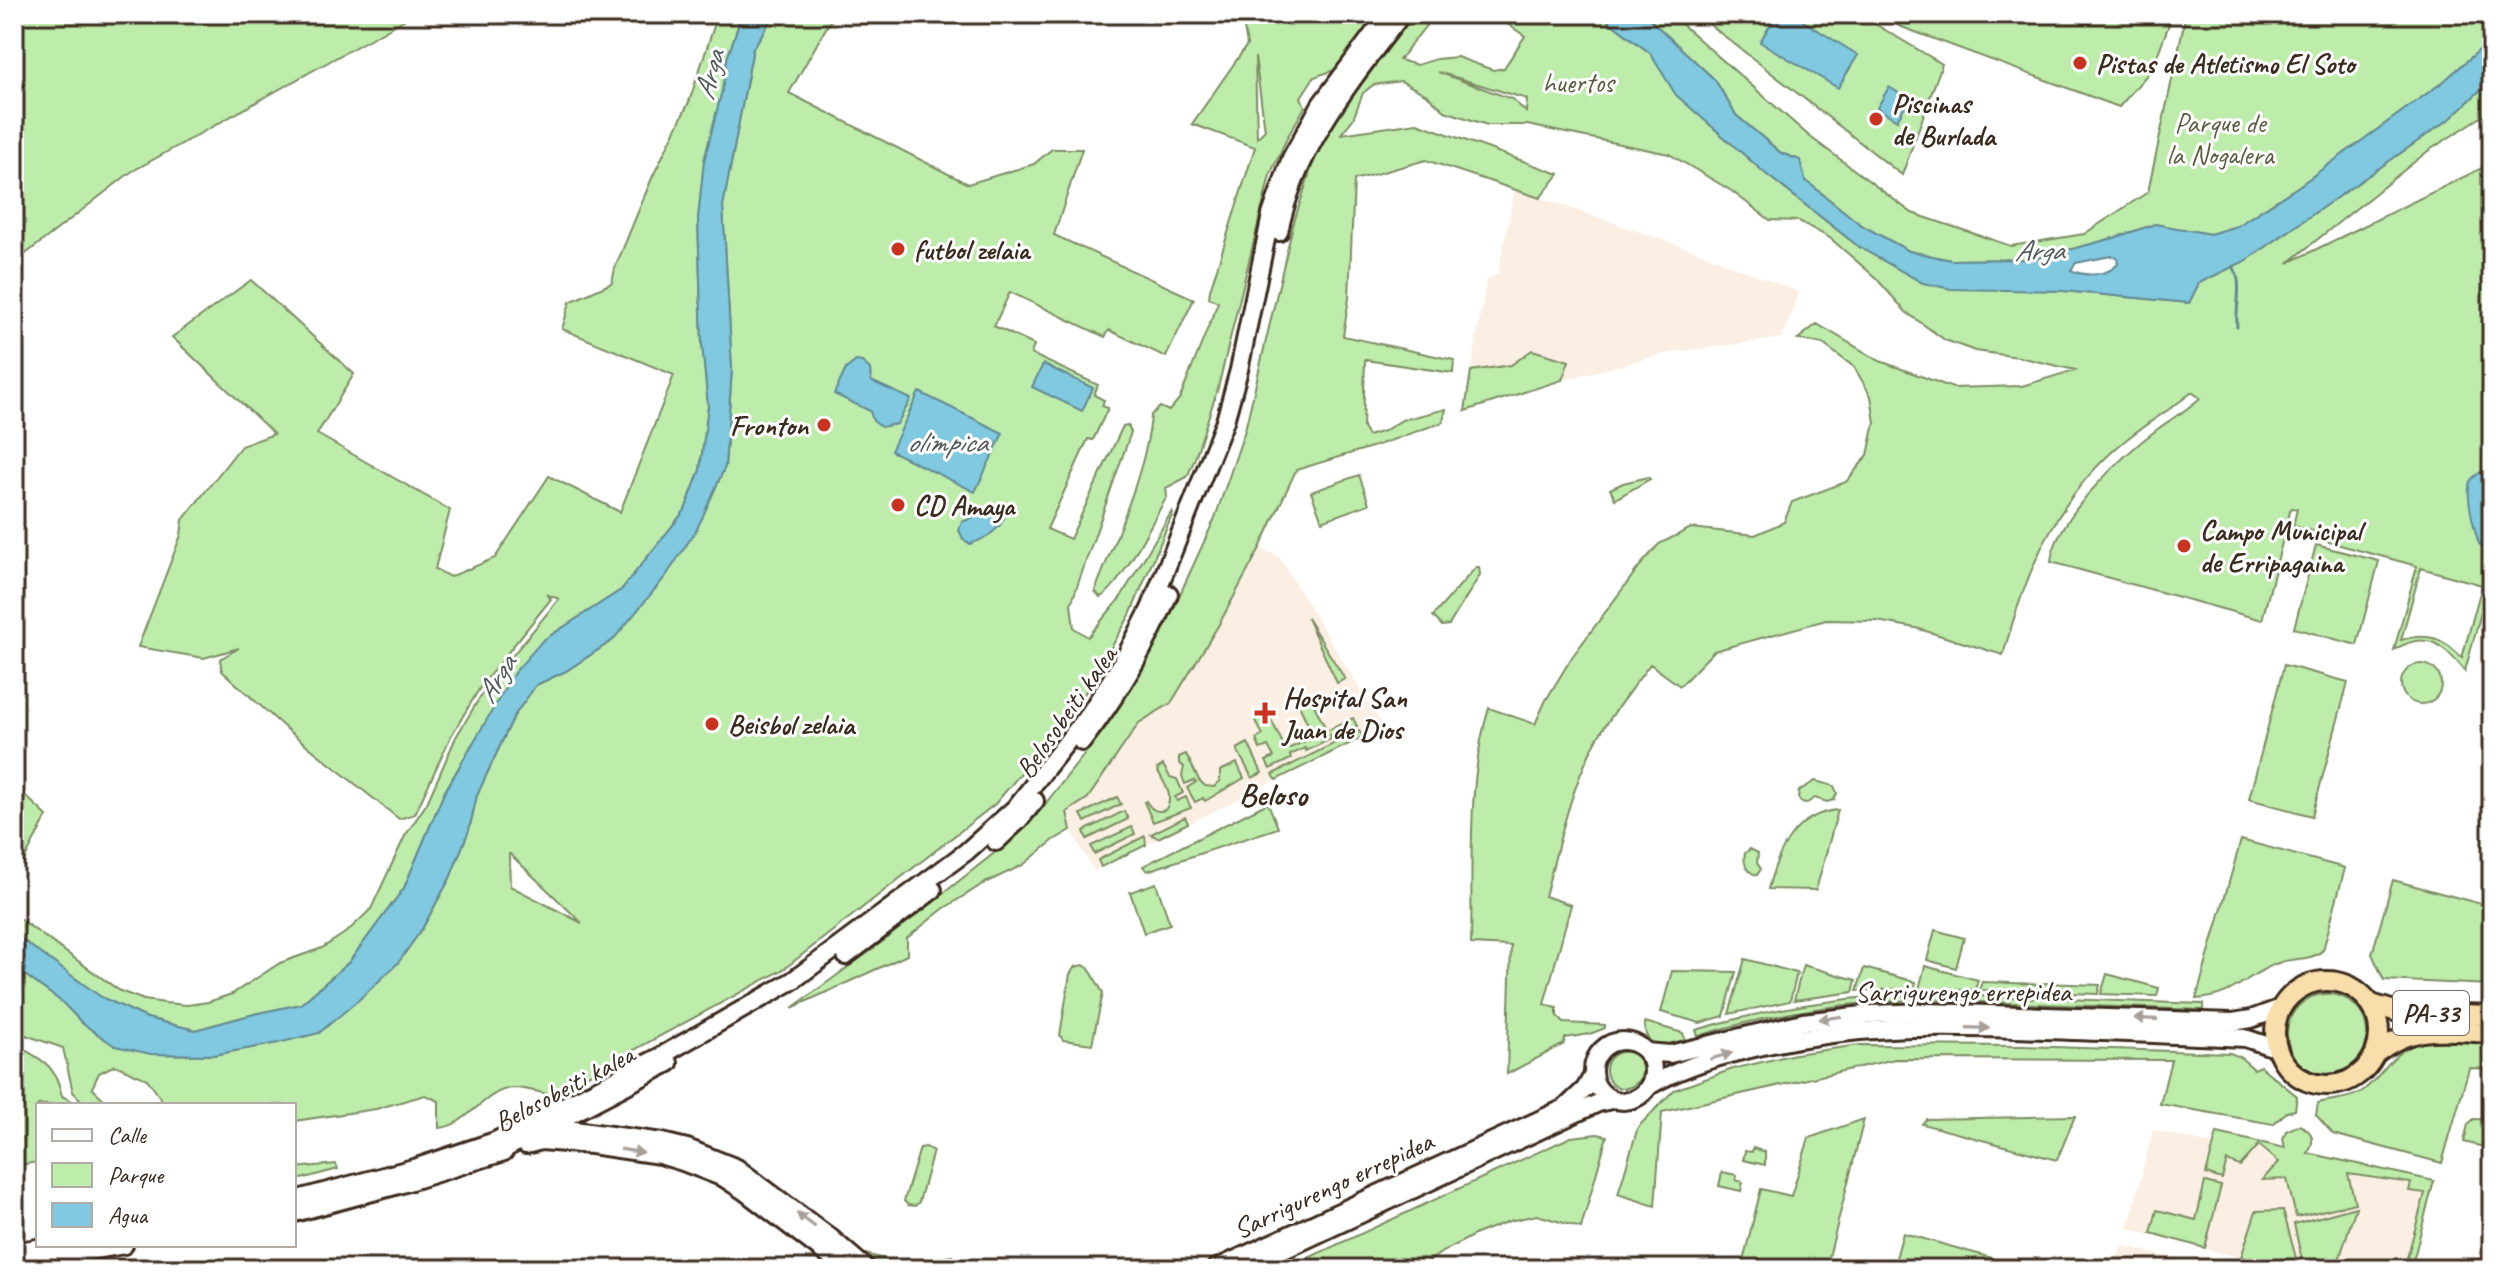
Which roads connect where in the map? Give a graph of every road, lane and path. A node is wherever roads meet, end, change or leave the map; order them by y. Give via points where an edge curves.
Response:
1 (1388, 14) edge
2 (1402, 14) edge
3 (2371, 1004) junction
4 (2281, 1008) junction
5 (2492, 1015) edge
6 (2492, 1033) edge
7 (2278, 1049) junction
8 (1646, 1052) junction
9 (2376, 1053) junction
10 (661, 1056) junction
11 (1593, 1075) junction
12 (1649, 1086) junction
13 (1612, 1100) junction
14 (558, 1114) dead end
15 (542, 1130) junction
16 (508, 1136) junction
17 (493, 1155) junction
18 (296, 1199) edge
19 (296, 1212) edge
20 (43, 1247) edge
21 (112, 1247) edge
22 (14, 1252) edge
23 (14, 1264) edge
24 (846, 1269) edge
25 (867, 1269) edge
26 (1215, 1269) edge
27 (1243, 1269) edge

1 - 10 main road, Belosobeiti kalea via 1321,104 1291,158 1271,215 1239,370 1216,448 1138,636 1089,714 1015,808 966,852 792,981
2 - 15 main road, Belosobeiti kalea via 1310,142 1281,218 1230,442 1159,616 1101,718 1002,837 854,950 734,1028
3 - 4 highway, PA-33 via 2354,988 2324,981 2305,986
3 - 5 highway, PA-33 via 2398,1012
3 - 9 highway, PA-33 via 2380,1035
4 - 7 highway via 2275,1027
4 -> 8 main road, Sarrigurengo errepidea via 2233,1022 1872,1014 1803,1022 1670,1054
6 - 9 highway, PA-33 via 2416,1032
7 - 9 highway, PA-33 via 2292,1072 2317,1085 2355,1078
12 -> 7 main road, Sarrigurengo errepidea via 1717,1057 1786,1040 1873,1028 2245,1038
8 - 11 main road via 1629,1041 1605,1046 1594,1061
8 - 12 main road via 1653,1069
10 - 14 main road, Belosobeiti kalea
10 - 16 main road, Belosobeiti kalea
11 - 13 main road via 1597,1088
11 - 26 main road, Sarrigurengo errepidea via 1565,1108
12 - 13 main road via 1631,1100
13 - 27 main road, Sarrigurengo errepidea
15 - 16 main road
15 - 17 main road, Belosobeiti kalea
25 -> 15 main road via 737,1168 662,1142
16 - 18 main road
17 - 19 main road
17 -> 24 main road via 541,1141 683,1162 744,1191
20 - 22 main road
21 - 23 main road

